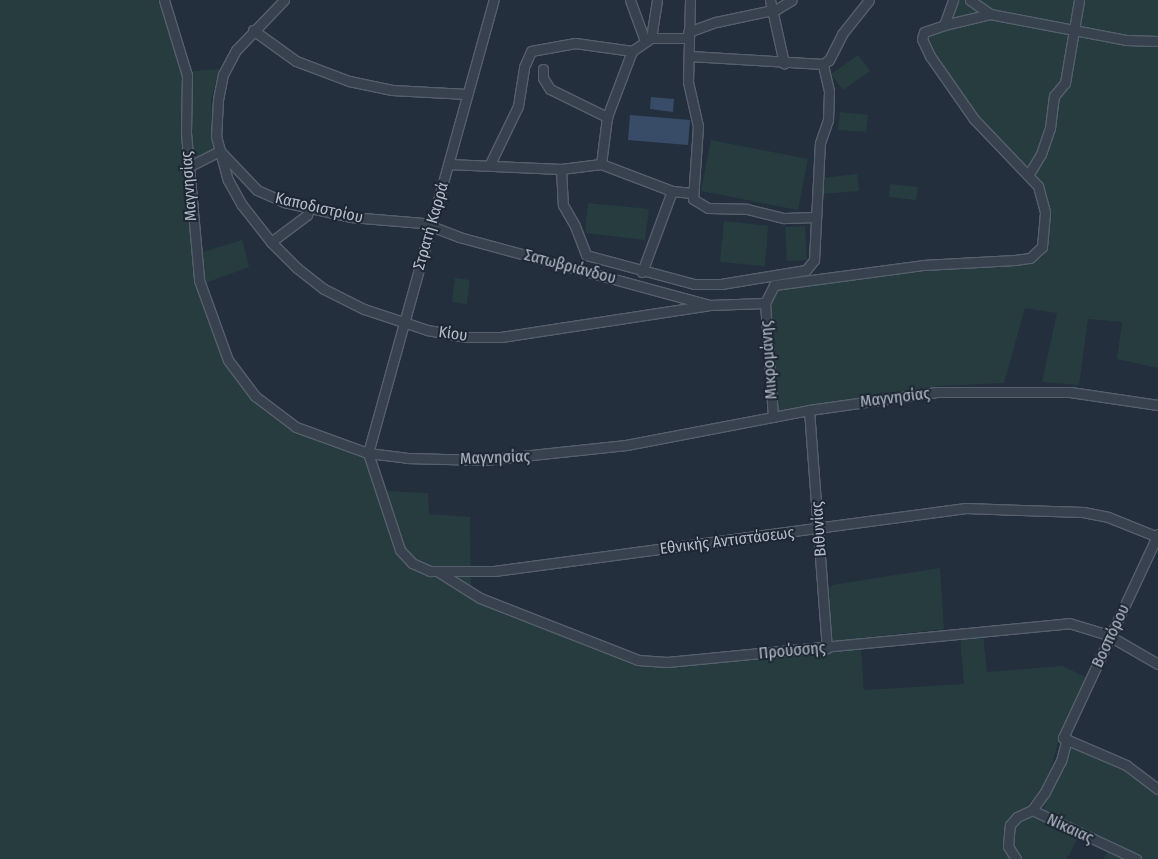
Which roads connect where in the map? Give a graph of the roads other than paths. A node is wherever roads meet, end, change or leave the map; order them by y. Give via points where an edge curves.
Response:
1 (164, 0) edge
2 (284, 0) edge
3 (494, 0) edge
4 (630, 0) edge
5 (657, 0) edge
6 (690, 0) edge
7 (770, 0) edge
8 (792, 0) edge
9 (869, 0) edge
10 (954, 0) edge
11 (970, 0) edge
12 (1079, 0) edge
13 (772, 10) junction
14 (990, 14) junction
15 (944, 25) junction
16 (1072, 29) junction
17 (253, 30) junction
18 (688, 35) junction
19 (648, 39) junction
20 (1158, 41) edge
21 (632, 51) junction
22 (690, 56) junction
23 (784, 63) junction
24 (823, 64) junction
25 (543, 69) dead end
26 (468, 94) junction
27 (607, 117) junction
28 (220, 150) junction
29 (448, 164) junction
30 (490, 164) junction
31 (601, 164) junction
32 (188, 166) junction
33 (561, 169) junction
34 (1029, 174) junction
35 (672, 191) junction
36 (692, 193) junction
37 (309, 209) junction
38 (816, 217) junction
39 (431, 226) junction
40 (271, 242) junction
41 (642, 272) junction
42 (765, 303) junction
43 (710, 305) junction
44 (404, 324) junction
45 (1158, 404) edge
46 (809, 410) junction
47 (773, 416) junction
48 (368, 453) junction
49 (820, 530) junction
50 (1158, 536) edge
51 (436, 571) junction
52 (1111, 637) junction
53 (827, 648) junction
54 (1158, 664) edge
55 (1065, 738) junction
56 (1158, 789) edge
57 (1032, 810) junction
58 (1016, 859) edge
59 (1136, 859) edge

1 - 32 street, Μαγνησίας via 187,76
2 - 17 street
3 - 26 street, Στρατή Καρρά
4 - 19 street
5 - 19 street
6 - 18 street
7 - 13 street
8 - 13 street
9 - 24 street via 842,34 829,60
10 - 15 street
11 - 14 street
12 - 16 street
13 - 18 street via 716,22
13 - 23 street
14 - 15 street
14 - 16 street
15 - 34 street via 923,34 930,56 974,119
16 - 20 street via 1126,40
16 - 34 street via 1072,52 1065,83 1054,96 1050,128
17 - 26 street via 296,60 349,81 392,90
17 - 28 street via 236,50 223,74 216,126
18 - 19 street
18 - 22 street
19 - 21 street
21 - 27 street
21 - 30 street via 575,43 531,51 524,66 518,106
22 - 23 street
22 - 36 street via 688,82 698,126
23 - 24 street
24 - 38 street via 830,104 820,143
25 - 27 street via 543,78 550,89
26 - 29 street, Στρατή Καρρά
27 - 31 street
28 - 32 street
28 - 37 street, Καποδιστρίου via 257,190
28 - 40 street, Κίου via 236,197
29 - 30 street
29 - 39 street, Στρατή Καρρά
30 - 33 street
31 - 33 street
31 - 35 street
32 - 48 street, Μαγνησίας via 196,271 228,360 256,396 285,421
33 - 41 street via 563,205 575,226 583,252
34 - 42 street via 1041,194 1045,212 1042,247 1030,258 922,265 780,282 774,285
35 - 36 street
35 - 41 street
36 - 38 street via 700,206 747,209 784,218
37 - 39 street, Καποδιστρίου
37 - 40 street via 307,215
38 - 41 street via 814,260 806,270 722,284 682,282
39 - 43 street, Σατωβριάνδου via 459,237
39 - 44 street, Στρατή Καρρά
40 - 44 street, Κίου via 324,289
42 - 43 street, Κίου
42 - 47 street, Μικρομάνης
43 - 44 street, Κίου via 501,337 465,337
44 - 48 street, Στρατή Καρρά
45 - 46 street, Μαγνησίας via 1099,394 976,390 900,396
46 - 47 street, Μαγνησίας
46 - 49 street, Βιθυνίας
47 - 48 street, Μαγνησίας via 626,444 520,458 428,459
48 - 51 street, Εθνικής Αντιστάσεως via 400,550 412,563
49 - 50 street, Εθνικής Αντιστάσεως via 966,508 1006,507 1108,517
49 - 51 street, Εθνικής Αντιστάσεως via 494,571
49 - 53 street, Βιθυνίας
50 - 52 street, Βοσπόρου
51 - 53 street, Προύσσης via 480,598 638,660 667,662
52 - 53 street, Προύσσης via 1079,624 1062,623
52 - 54 street, Προύσσης
52 - 55 street, Βοσπόρου
55 - 56 street via 1126,765
55 - 57 street, Βοσπόρου via 1054,777
57 - 58 street via 1013,820 1008,830 1008,846
57 - 59 street, Νίκαιας

